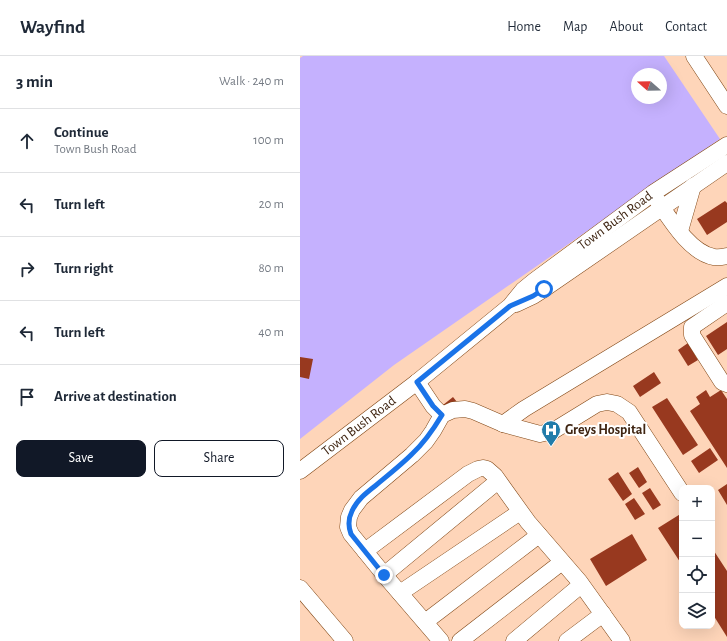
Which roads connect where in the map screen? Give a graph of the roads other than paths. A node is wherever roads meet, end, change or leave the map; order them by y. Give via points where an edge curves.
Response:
1 (694, 56) edge
2 (727, 106) edge
3 (727, 145) edge
4 (727, 163) edge
5 (693, 186) junction
6 (653, 193) junction
7 (663, 208) junction
8 (680, 231) junction
9 (727, 256) edge
10 (727, 286) edge
11 (727, 303) edge
12 (510, 306) junction
13 (417, 382) junction
14 (727, 384) edge
15 (442, 415) junction
16 (503, 424) junction
17 (300, 471) edge
18 (498, 481) junction
19 (679, 488) edge
20 (520, 512) junction
21 (539, 535) junction
22 (364, 551) junction
23 (562, 562) junction
24 (384, 575) junction
25 (581, 585) junction
26 (300, 588) edge
27 (400, 593) junction
28 (603, 614) junction
29 (425, 622) junction
30 (616, 639) edge
31 (345, 641) edge
32 (441, 641) edge
33 (460, 641) edge
34 (514, 641) edge
35 (567, 641) edge

1 - 2 street
3 - 6 street, Town Bush Road
4 - 5 street, Town Bush Road
5 - 7 street, Town Bush Road
5 - 8 street
6 - 7 street
6 - 12 street, Town Bush Road via 534,281
7 - 8 street
7 - 12 street, Town Bush Road via 533,296
8 - 9 street via 703,253 715,257
10 - 16 street
11 - 14 street via 692,327 692,335 722,382
12 - 13 street, Town Bush Road
13 - 15 street
13 - 17 street, Town Bush Road
15 - 16 street via 453,410 465,409
15 - 22 street via 426,441 361,498 352,510 348,527
16 - 19 street via 540,434 553,431 597,404 617,404 629,412
18 - 20 street
18 - 22 street via 487,469 478,469 468,474
18 - 24 street
20 - 21 street
20 - 27 street
21 - 23 street
21 - 29 street
22 - 24 street
23 - 25 street
23 - 33 street
24 - 27 street
25 - 28 street
25 - 34 street
26 - 31 street
27 - 29 street
28 - 30 street
28 - 35 street
29 - 32 street

